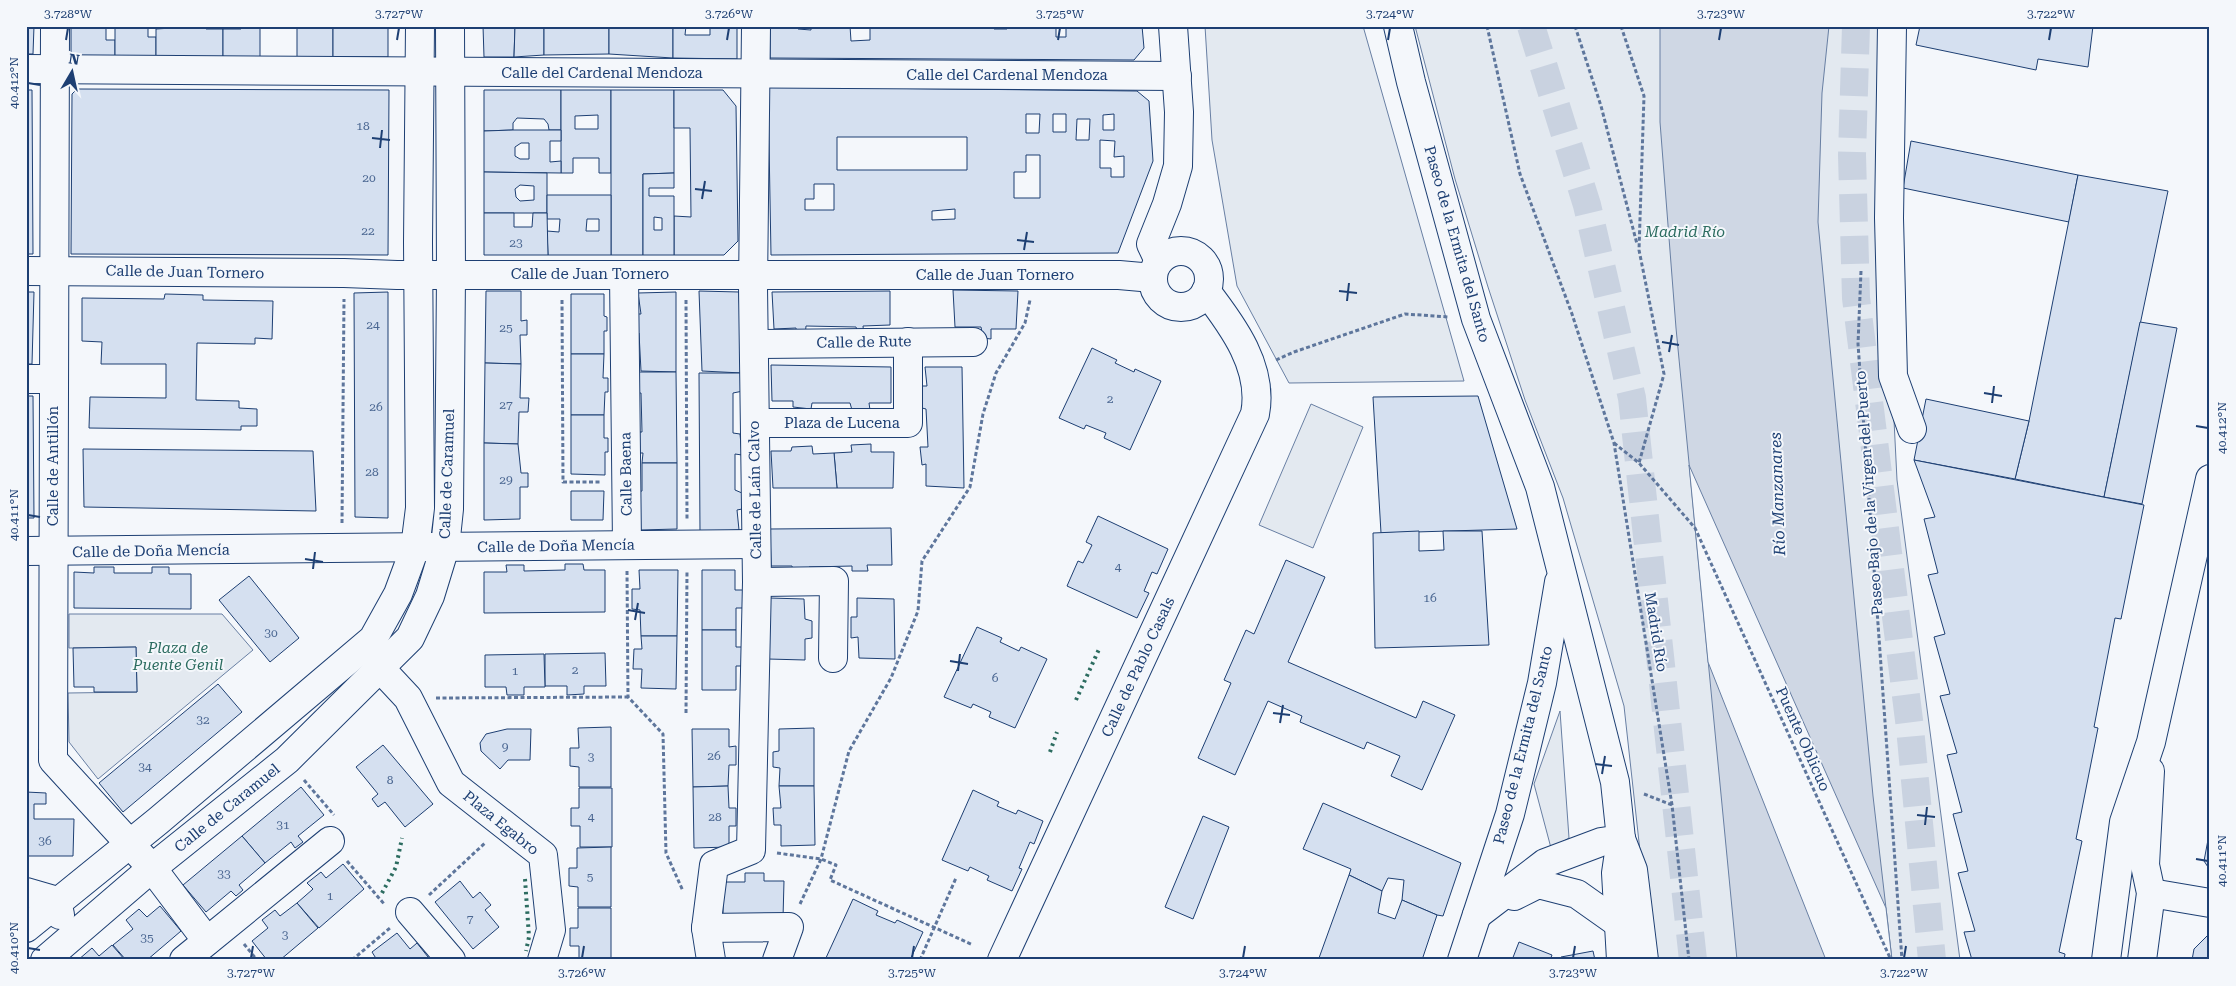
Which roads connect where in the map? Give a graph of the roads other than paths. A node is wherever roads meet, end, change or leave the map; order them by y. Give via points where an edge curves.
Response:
1 (55, 26) edge
2 (420, 26) edge
3 (450, 26) edge
4 (756, 26) edge
5 (1173, 26) edge
6 (1398, 26) edge
7 (1892, 26) edge
8 (26, 69) edge
9 (55, 69) junction
10 (420, 71) junction
11 (450, 72) junction
12 (755, 74) junction
13 (1177, 76) junction
14 (54, 270) junction
15 (1156, 270) junction
16 (26, 271) edge
17 (754, 274) junction
18 (418, 275) junction
19 (451, 275) junction
20 (624, 275) junction
21 (1200, 298) junction
22 (908, 342) junction
23 (973, 342) dead end
24 (755, 344) junction
25 (26, 379) edge
26 (54, 379) junction
27 (755, 422) junction
28 (1912, 429) dead end
29 (2210, 479) edge
30 (755, 544) junction
31 (627, 545) junction
32 (445, 547) junction
33 (415, 548) junction
34 (39, 552) edge
35 (1561, 573) junction
36 (757, 582) junction
37 (833, 658) dead end
38 (380, 668) junction
39 (2151, 742) junction
40 (1621, 839) junction
41 (330, 841) dead end
42 (131, 844) junction
43 (152, 868) junction
44 (26, 892) edge
45 (2150, 893) junction
46 (57, 901) junction
47 (2210, 903) edge
48 (410, 912) dead end
49 (1476, 915) junction
50 (1618, 923) junction
51 (26, 928) edge
52 (706, 928) junction
53 (67, 941) junction
54 (207, 941) junction
55 (45, 960) edge
56 (184, 960) edge
57 (451, 960) edge
58 (542, 960) edge
59 (711, 960) edge
60 (777, 960) edge
61 (1002, 960) edge
62 (1462, 960) edge
63 (1621, 960) edge
64 (1644, 960) edge
65 (2106, 960) edge
66 (2142, 960) edge

1 - 9 main road, Calle de Antillón
2 - 10 main road, Calle de Caramuel
3 - 11 main road, Calle de Caramuel
4 - 12 main road, Calle de Laín Calvo
5 - 13 main road
6 - 35 main road, Paseo de la Ermita del Santo via 1476,319 1540,487
7 - 28 main road via 1889,218 1893,376
8 - 9 main road, Calle del Cardenal Mendoza
9 - 10 main road, Calle del Cardenal Mendoza
9 - 14 main road, Calle de Antillón
10 - 11 main road, Calle del Cardenal Mendoza
10 - 18 main road, Calle de Caramuel
11 - 12 main road, Calle del Cardenal Mendoza
11 - 19 main road, Calle de Caramuel
12 - 13 main road, Calle del Cardenal Mendoza
12 - 17 main road, Calle de Laín Calvo
13 - 15 main road via 1178,166 1168,204 1151,244
14 - 16 main road, Calle de Juan Tornero
14 - 18 main road, Calle de Juan Tornero
14 - 26 main road, Calle de Antillón
15 - 17 main road, Calle de Juan Tornero via 1120,275
15 - 21 main road via 1154,288 1166,303 1184,307
15 - 21 main road via 1174,252 1200,258 1208,274
17 - 20 main road, Calle de Juan Tornero
17 - 24 main road, Calle de Laín Calvo
18 - 19 main road, Calle de Juan Tornero
18 - 33 main road, Calle de Caramuel via 420,508
19 - 20 main road, Calle de Juan Tornero
19 - 32 main road, Calle de Caramuel via 449,509
20 - 31 main road, Calle Baena
21 - 61 main road, Calle de Pablo Casals via 1223,313 1246,351 1258,396 1254,414
22 - 23 main road, Calle de Rute
22 - 24 main road, Calle de Rute
22 - 27 main road, Plaza de Lucena via 908,423
24 - 27 main road, Calle de Laín Calvo
25 - 26 main road
26 - 34 main road, Calle de Antillón
27 - 30 main road, Calle de Laín Calvo
29 - 39 main road
30 - 31 main road, Calle de Doña Mencía
30 - 36 main road, Calle de Laín Calvo
31 - 32 main road, Calle de Doña Mencía
32 - 33 main road, Calle de Doña Mencía
32 - 38 main road, Calle de Caramuel via 430,596 410,638
33 - 34 main road, Calle de Doña Mencía
33 - 42 main road, Calle de Caramuel via 398,594 373,639
34 - 42 main road, Calle de Antillón via 54,760
35 - 40 main road, Paseo de la Ermita del Santo via 1615,782
35 - 49 main road, Paseo de la Ermita del Santo via 1542,682 1510,814
36 - 37 main road via 834,581
36 - 52 main road, Calle de Laín Calvo via 751,850 714,864
38 - 43 main road, Calle de Caramuel via 287,760
38 - 58 main road, Plaza Egabro via 408,698 452,783 543,856 551,930
39 - 45 main road via 2145,865
39 - 65 main road via 2124,822
40 - 49 main road via 1601,842 1545,863
40 - 50 main road via 1616,873
40 - 64 main road via 1633,870
41 - 54 main road
42 - 43 main road, Calle de Antillón
42 - 46 main road, Calle de Caramuel
43 - 53 main road, Calle de Caramuel
43 - 54 main road, Calle de Antillón
44 - 46 main road
45 - 47 main road
45 - 66 main road
46 - 51 main road, Calle de Caramuel
46 - 53 main road
48 - 57 main road
49 - 50 main road via 1538,884 1577,894
49 - 62 main road, Paseo de la Ermita del Santo
50 - 63 main road
52 - 59 main road
52 - 60 main road via 789,927
53 - 55 main road, Calle de Caramuel
54 - 56 main road

